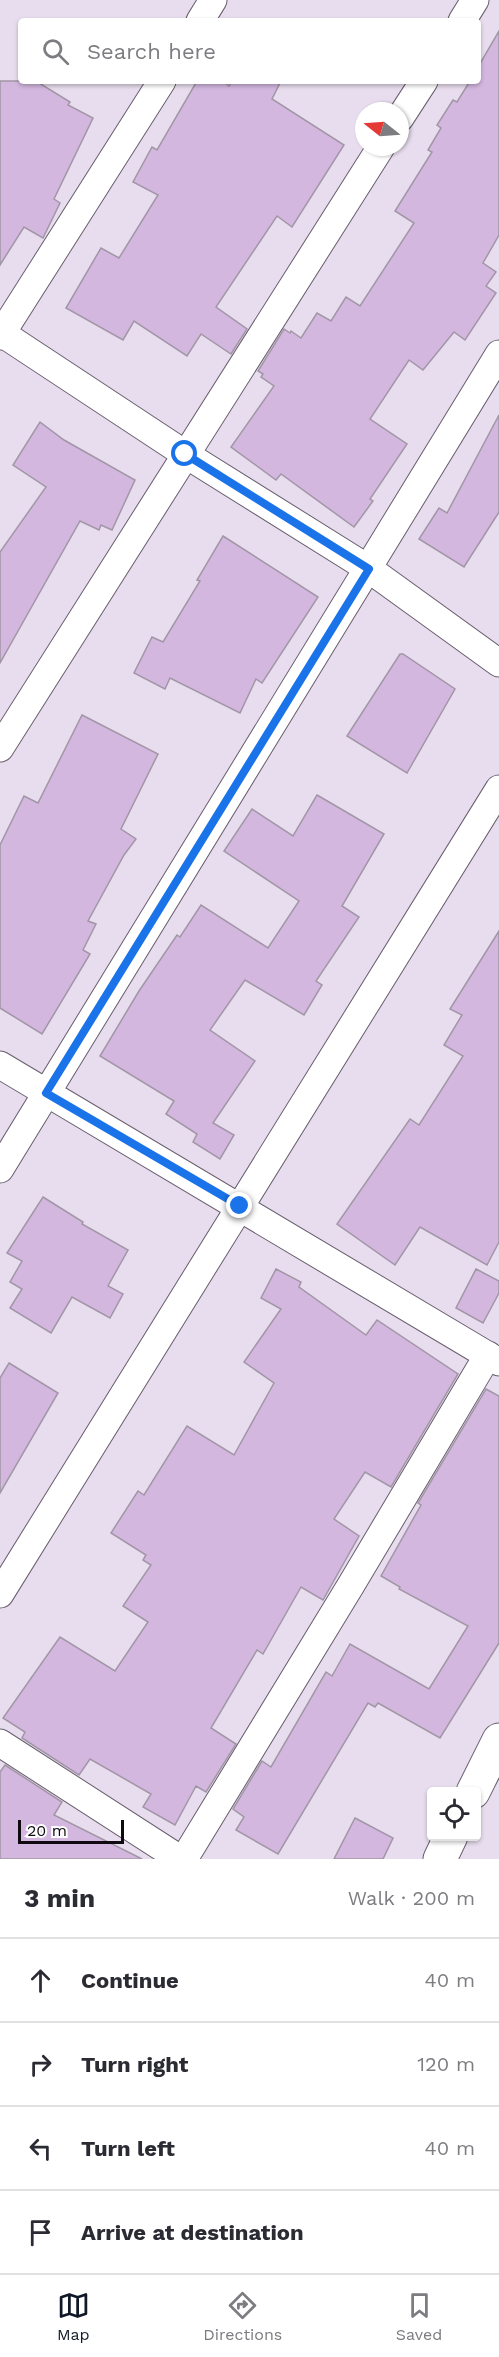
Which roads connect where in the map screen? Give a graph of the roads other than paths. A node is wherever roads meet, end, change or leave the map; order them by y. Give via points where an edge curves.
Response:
1 (213, 0) edge
2 (475, 0) edge
3 (202, 18) edge
4 (464, 18) edge
5 (160, 84) edge
6 (422, 84) edge
7 (409, 104) edge
8 (375, 156) edge
9 (1, 334) edge
10 (499, 354) edge
11 (185, 454) junction
12 (369, 569) junction
13 (499, 663) edge
14 (0, 748) edge
15 (499, 789) edge
16 (0, 1065) edge
17 (46, 1093) junction
18 (0, 1169) edge
19 (240, 1206) junction
20 (493, 1358) edge
21 (0, 1594) edge
22 (499, 1740) edge
23 (0, 1743) edge
24 (475, 1787) edge
25 (449, 1841) edge
26 (182, 1859) edge
27 (440, 1859) edge

1 - 3 street
2 - 4 street
5 - 9 street
6 - 7 street
8 - 11 street
9 - 11 street
10 - 12 street
11 - 12 street
11 - 14 street
12 - 13 street
12 - 17 street
15 - 19 street
16 - 17 street
17 - 18 street
17 - 19 street
19 - 20 street
19 - 21 street
20 - 26 street
22 - 24 highway
23 - 26 street
25 - 27 highway

